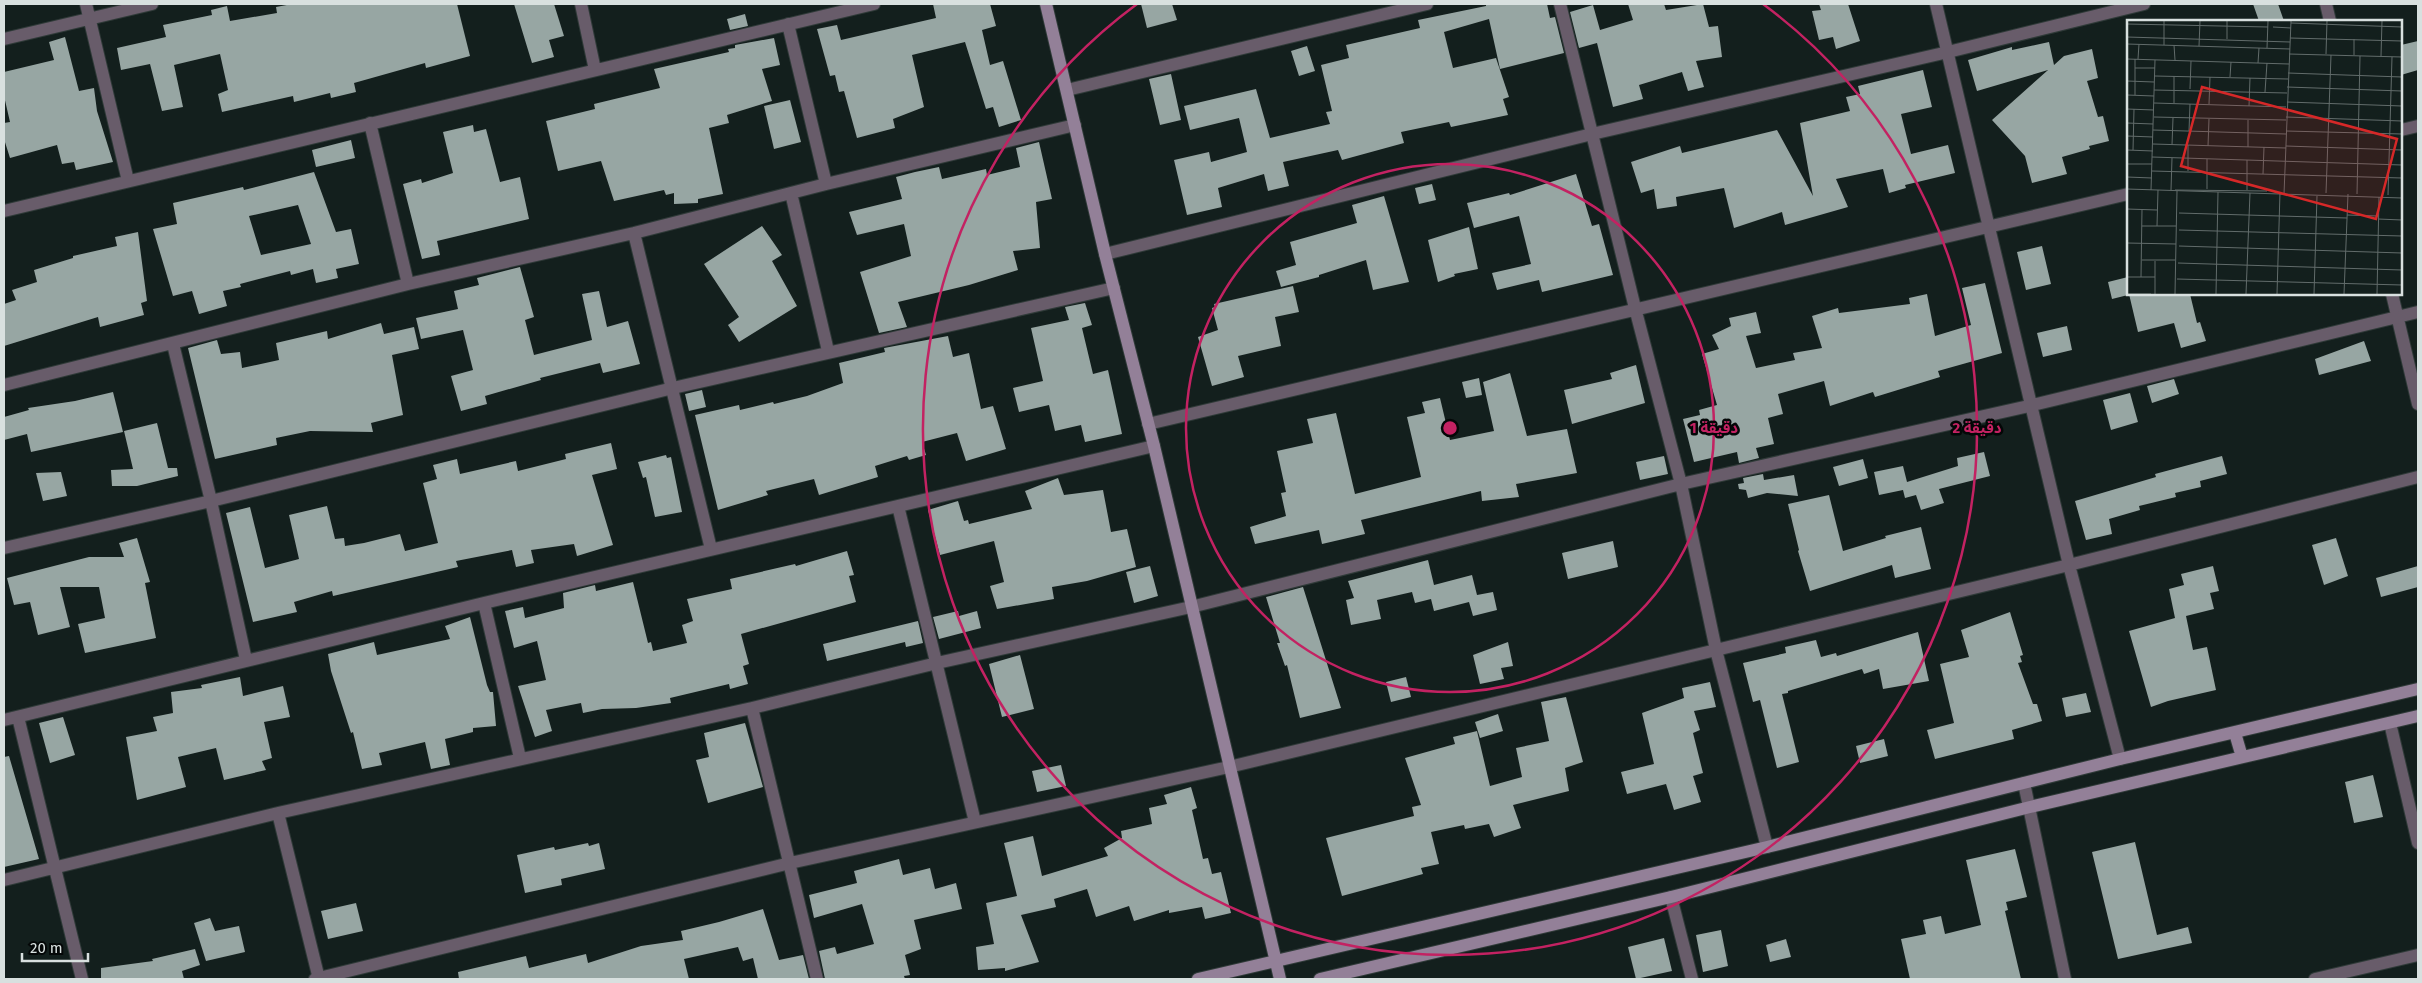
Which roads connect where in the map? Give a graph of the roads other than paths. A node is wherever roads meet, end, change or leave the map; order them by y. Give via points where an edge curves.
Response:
1 (86, 4) edge
2 (152, 4) edge
3 (581, 4) edge
4 (874, 4) edge
5 (1046, 4) edge
6 (1427, 4) edge
7 (1560, 4) edge
8 (1936, 4) edge
9 (2144, 4) edge
10 (2326, 4) edge
11 (89, 18) junction
12 (2330, 20) edge
13 (788, 24) junction
14 (4, 39) edge
15 (1948, 52) junction
16 (595, 70) junction
17 (1067, 90) junction
18 (370, 123) junction
19 (1075, 125) junction
20 (2418, 126) edge
21 (2402, 130) edge
22 (1592, 134) junction
23 (128, 181) junction
24 (826, 184) junction
25 (791, 193) junction
26 (2127, 194) edge
27 (4, 211) edge
28 (1990, 226) junction
29 (634, 233) junction
30 (1105, 254) junction
31 (408, 284) junction
32 (1114, 288) junction
33 (2392, 295) edge
34 (1635, 308) junction
35 (2418, 312) edge
36 (2397, 317) junction
37 (173, 344) junction
38 (828, 351) junction
39 (4, 385) edge
40 (673, 388) junction
41 (2418, 404) edge
42 (2033, 405) junction
43 (1148, 424) junction
44 (1154, 446) junction
45 (2418, 476) edge
46 (1681, 484) junction
47 (211, 501) junction
48 (898, 506) junction
49 (4, 548) edge
50 (711, 549) junction
51 (2069, 565) junction
52 (484, 603) junction
53 (1191, 607) junction
54 (1716, 650) junction
55 (246, 660) junction
56 (937, 662) junction
57 (2418, 689) edge
58 (752, 708) junction
59 (2418, 716) edge
60 (18, 717) junction
61 (4, 720) edge
62 (2390, 723) junction
63 (2235, 733) junction
64 (2242, 757) junction
65 (520, 758) junction
66 (2120, 759) junction
67 (1230, 767) junction
68 (2024, 783) junction
69 (2030, 808) junction
70 (278, 813) junction
71 (975, 822) junction
72 (2418, 843) edge
73 (1767, 847) junction
74 (790, 863) junction
75 (55, 868) junction
76 (4, 880) edge
77 (1671, 897) junction
78 (2418, 954) edge
79 (1276, 960) junction
80 (1221, 977) edge
81 (82, 979) edge
82 (318, 979) edge
83 (817, 979) edge
84 (1198, 979) edge
85 (1280, 979) edge
86 (1320, 979) edge
87 (1692, 979) edge
88 (2065, 979) edge
89 (2315, 979) edge

1 - 11 street
2 - 11 street
3 - 16 street
4 - 13 street
5 - 17 main road
6 - 17 street
7 - 22 street
8 - 15 street
9 - 15 street
10 - 12 street
11 - 14 street
11 - 23 street
13 - 16 street
13 - 24 street
15 - 22 street
15 - 28 street
16 - 18 street
17 - 19 main road
18 - 23 street
18 - 31 street
19 - 24 street
19 - 30 main road
20 - 21 street
22 - 30 street
22 - 34 street
23 - 27 street
24 - 25 street
25 - 29 street
25 - 38 street
26 - 28 street
28 - 34 street
28 - 42 street
29 - 31 street
29 - 40 street
30 - 32 main road
31 - 37 street
32 - 38 street
32 - 43 main road
33 - 36 street
34 - 43 street
34 - 46 street
35 - 36 street
36 - 41 street
36 - 42 street
37 - 39 street
37 - 47 street
38 - 40 street
40 - 47 street
40 - 50 street
42 - 46 street
42 - 51 street
43 - 44 main road
44 - 48 street
44 - 53 main road
45 - 51 street
46 - 53 street
46 - 54 street
47 - 49 street
47 - 55 street
48 - 50 street
48 - 56 street
50 - 52 street
51 - 54 street
51 - 66 street
52 - 55 street
52 - 65 street
53 - 56 street
53 - 67 main road
54 - 67 street
54 - 73 street
55 - 60 street
56 - 58 street
56 - 71 street
57 - 63 main road
58 - 65 street
58 - 74 street
59 - 62 main road
60 - 61 street
60 - 75 street
62 - 64 main road
62 - 72 street
63 - 64 main road
63 - 66 main road
64 - 69 main road
65 - 70 street
66 - 68 main road
67 - 71 street
67 - 79 main road
68 - 69 street
68 - 73 main road
69 - 77 main road
69 - 88 street
70 - 75 street
70 - 82 street
71 - 74 street
73 - 79 main road
74 - 82 street
74 - 83 street
75 - 76 street
75 - 81 street
77 - 86 main road
77 - 87 street
78 - 89 street
79 - 80 main road
79 - 85 main road
80 - 84 main road

